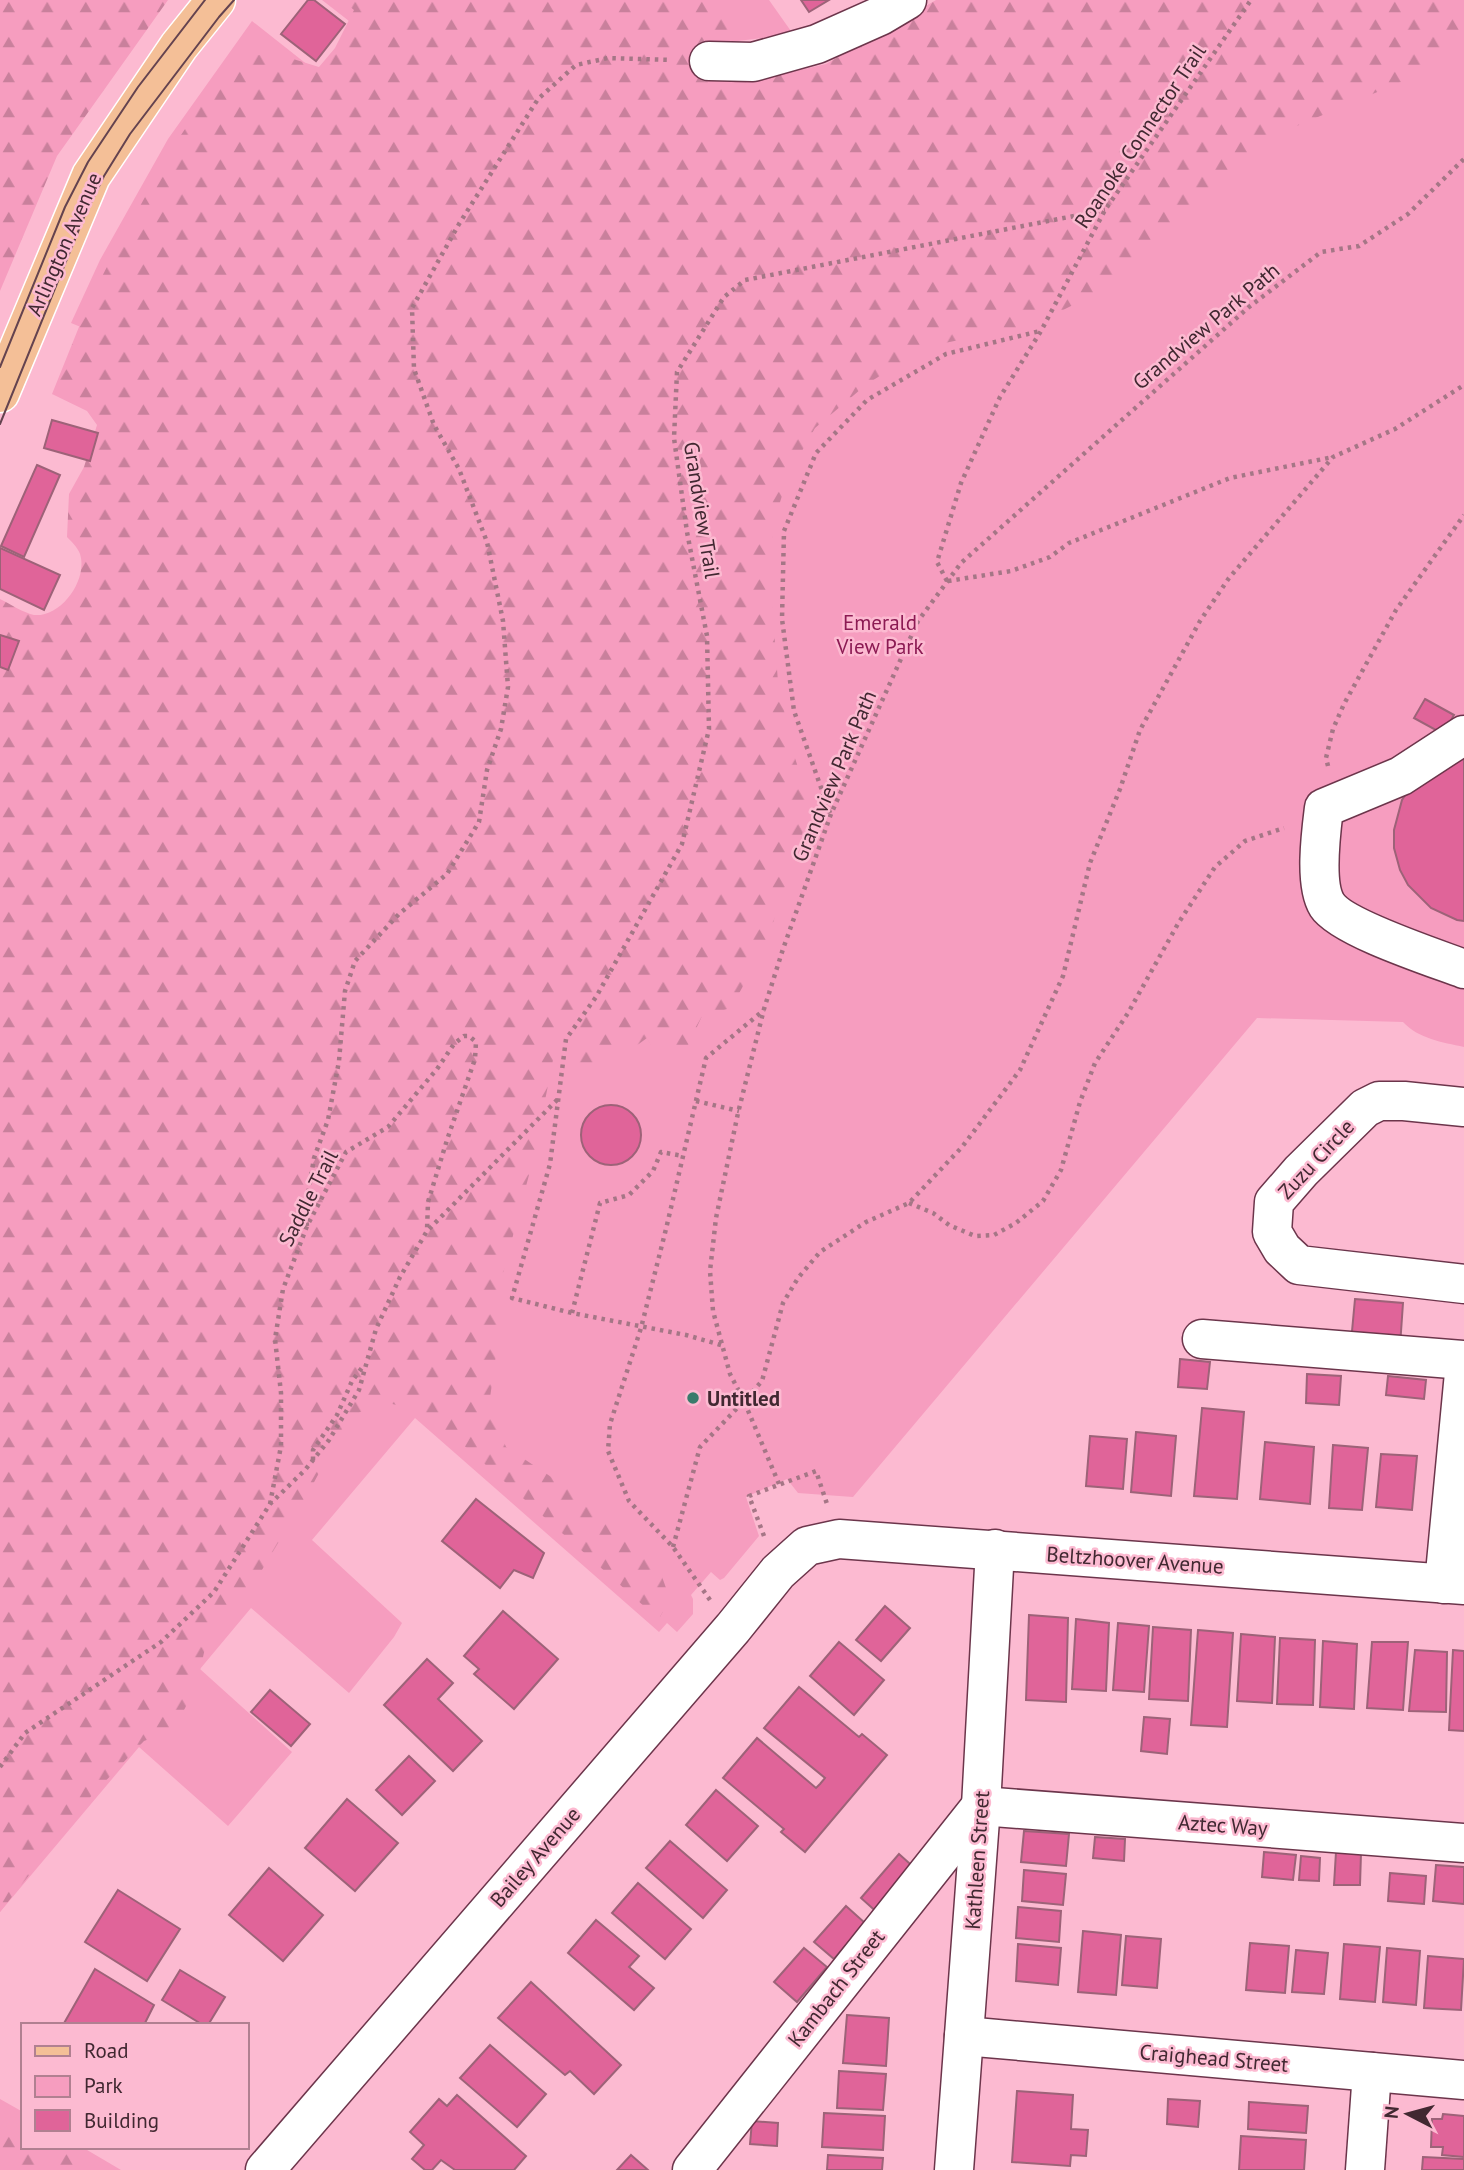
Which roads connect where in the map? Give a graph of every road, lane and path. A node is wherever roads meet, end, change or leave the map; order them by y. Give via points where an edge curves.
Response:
1 (216, 0) edge
2 (907, 0) edge
3 (1251, 0) edge
4 (709, 61) joint
5 (1464, 159) edge
6 (1105, 210) junction
7 (1041, 331) junction
8 (1464, 385) edge
9 (0, 393) edge
10 (1333, 457) junction
11 (1464, 516) edge
12 (947, 581) junction
13 (1464, 735) edge
14 (1324, 808) junction
15 (831, 814) junction
16 (1464, 969) edge
17 (764, 1009) junction
18 (559, 1098) junction
19 (696, 1101) junction
20 (1464, 1107) edge
21 (739, 1111) junction
22 (683, 1156) junction
23 (909, 1203) junction
24 (307, 1226) junction
25 (427, 1231) junction
26 (1464, 1284) edge
27 (572, 1313) junction
28 (641, 1328) junction
29 (1202, 1339) dead end
30 (722, 1346) junction
31 (1464, 1360) edge
32 (367, 1362) junction
33 (1464, 1373) edge
34 (744, 1401) junction
35 (313, 1460) junction
36 (779, 1484) junction
37 (270, 1504) junction
38 (823, 1542) junction
39 (673, 1547) junction
40 (995, 1549) junction
41 (778, 1572) junction
42 (1454, 1585) edge
43 (733, 1628) junction
44 (0, 1767) edge
45 (981, 1806) junction
46 (1464, 1843) edge
47 (964, 2036) junction
48 (1371, 2072) junction
49 (1464, 2080) edge
50 (265, 2170) edge
51 (692, 2170) edge
52 (954, 2170) edge
53 (1365, 2170) edge

1 - 9 main road, Arlington Avenue via 90,176
2 - 4 street via 817,44 753,62
3 - 6 path, Roanoke Connector Trail
4 - 24 path via 608,58 576,65 538,99 459,223 412,308 414,369 487,542 503,621 508,687 479,822 447,874 399,914 355,961 345,990 328,1120 314,1158
5 - 12 path, Grandview Park Path via 1408,214 1359,246 1321,252 1249,307 961,563
6 - 7 path, Roanoke Connector Trail
6 - 18 path, Grandview Trail via 745,280 724,297 677,372 674,438 707,636 709,729 682,844 596,997 566,1039
7 - 12 path, Roanoke Connector Trail via 1000,397 961,483 937,562
7 - 15 path via 946,354 867,400 816,453 784,530 782,619 794,710
8 - 10 path via 1395,429
10 - 12 path via 1230,478 1069,543 1050,557 1010,571
10 - 23 path via 1229,578 1200,621 1140,730 1090,863 1063,976 1020,1070 962,1147
11 - 14 path via 1396,610 1333,729 1326,758 1332,790
12 - 15 path, Grandview Park Path via 918,621
13 - 14 street via 1401,776
14 - 16 street via 1319,845 1327,905 1349,924
14 - 23 path via 1310,821 1245,841 1215,867 1095,1063 1061,1170 1043,1200 994,1235 975,1236
15 - 17 path, Grandview Park Path
17 - 19 path via 706,1058
17 - 21 path, Grandview Park Path
18 - 25 path, Saddle Trail
18 - 27 path, Grandview Trail via 550,1164 512,1298
19 - 21 path
19 - 22 path
20 - 26 street, Zuzu Circle via 1379,1101 1365,1108 1275,1202 1272,1232 1300,1265
21 - 30 path, Grandview Park Path via 710,1270
22 - 27 path via 661,1152 653,1171 629,1195 600,1203
22 - 28 path
23 - 34 path via 866,1222 820,1252 798,1278 783,1303 762,1381
24 - 25 path, Saddle Trail via 346,1152 388,1127 454,1044 469,1036 476,1042 474,1059 428,1202
24 - 37 path, Saddle Trail via 283,1289 275,1339 281,1446
25 - 32 path, Saddle Trail via 376,1329
27 - 28 path
28 - 30 path
28 - 39 path via 610,1424 608,1451 629,1501
29 - 31 street
30 - 34 path, Grandview Park Path
32 - 35 path, Saddle Trail via 359,1390
32 - 35 path via 313,1450
33 - 42 street
34 - 36 path, Grandview Park Path
34 - 39 path via 700,1447
35 - 37 path, Saddle Trail
36 - 38 path via 816,1471
36 - 41 path via 749,1496
37 - 44 path, Saddle Trail via 214,1592 161,1642 25,1733
38 - 40 street, Beltzhoover Avenue
38 - 41 street, Bailey Avenue
39 - 43 path
40 - 42 street, Beltzhoover Avenue
40 - 45 street, Kathleen Street
41 - 43 street, Bailey Avenue
43 - 50 street, Bailey Avenue
45 - 46 street, Aztec Way
45 - 47 street, Kathleen Street
45 - 51 street, Kambach Street
47 - 48 street, Craighead Street
47 - 52 street, Kathleen Street
48 - 49 street, Craighead Street
48 - 53 street

